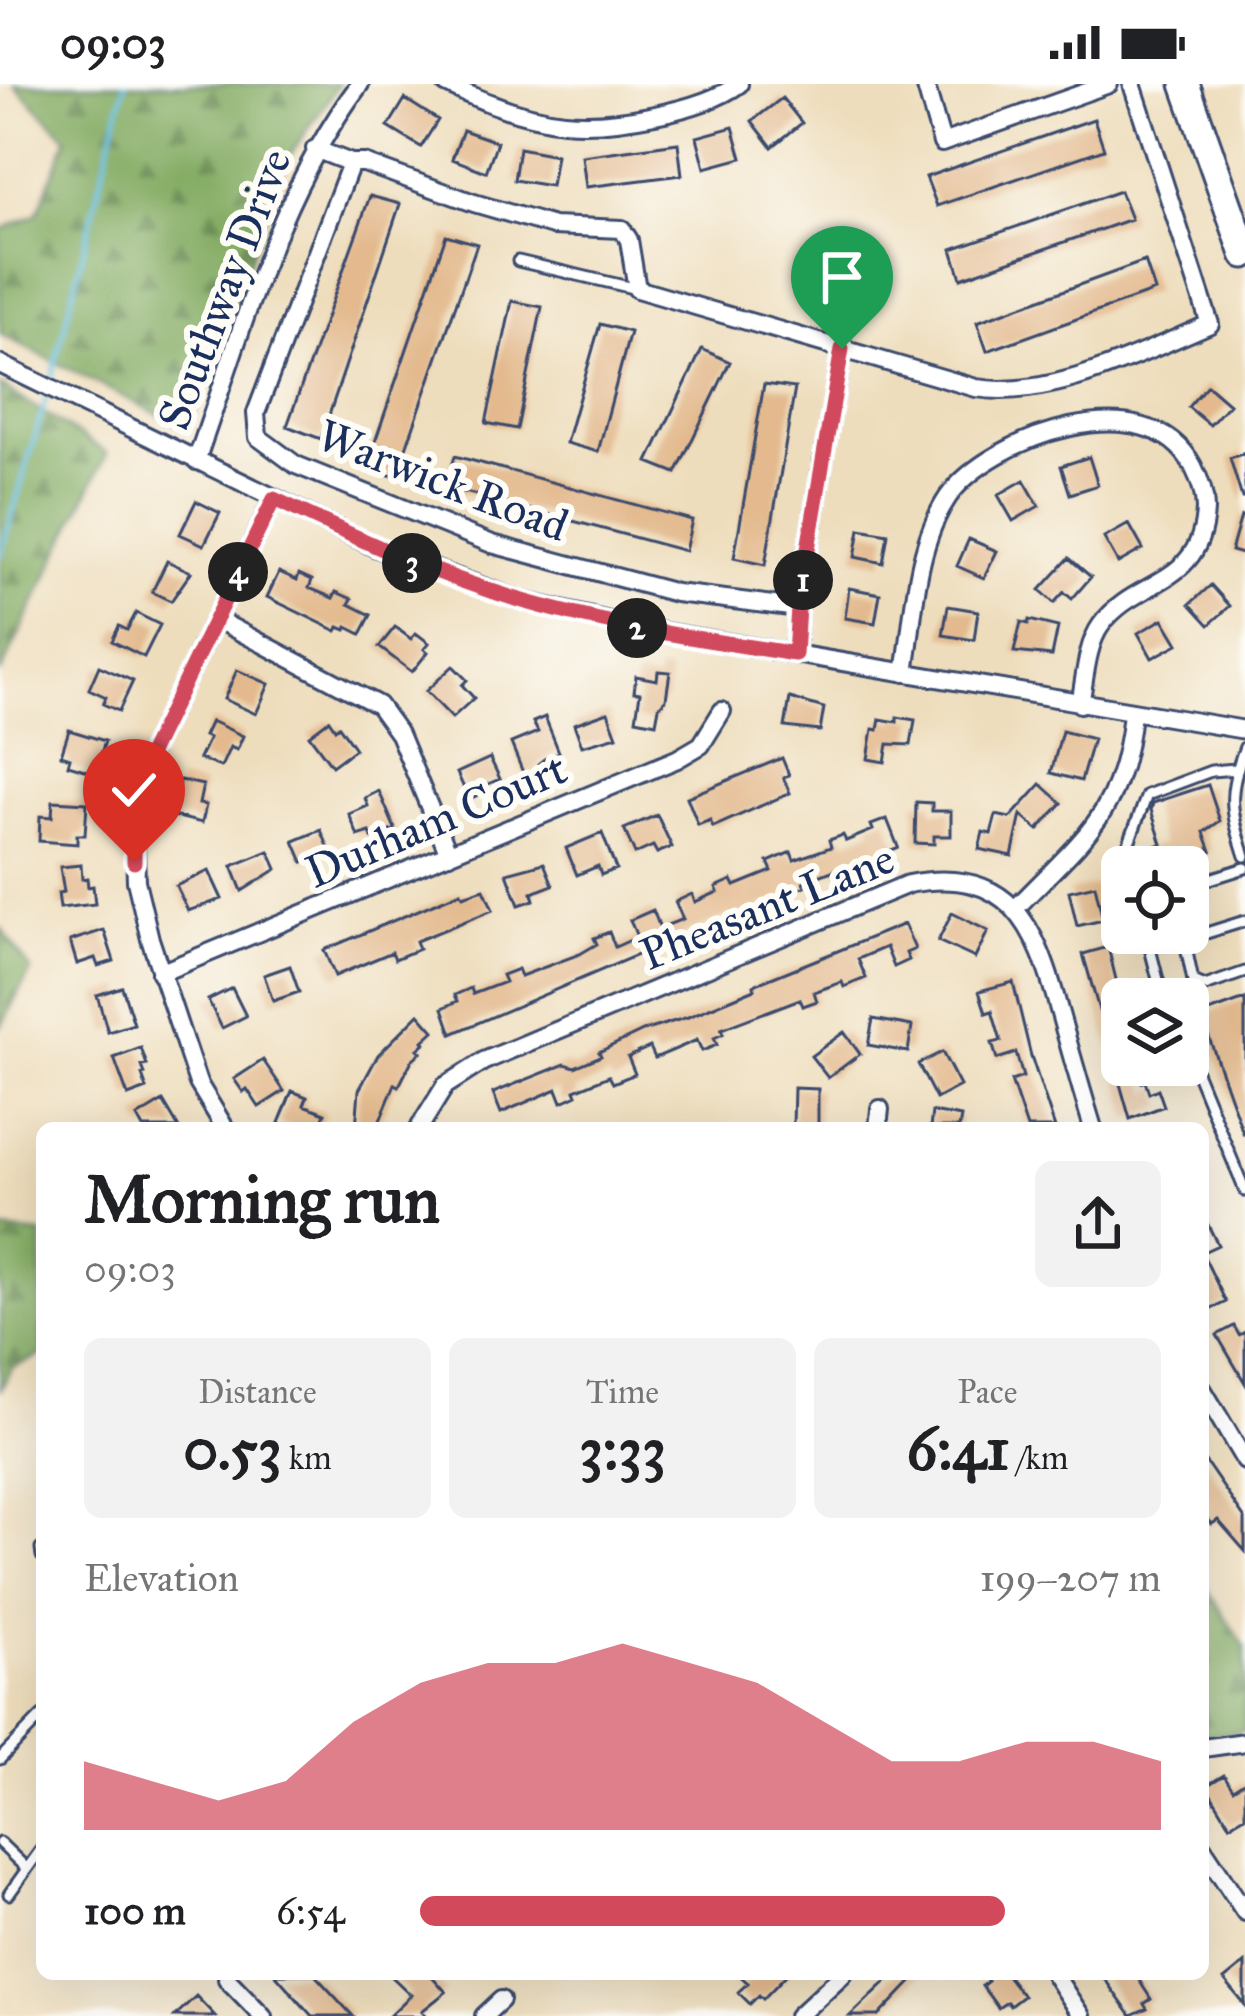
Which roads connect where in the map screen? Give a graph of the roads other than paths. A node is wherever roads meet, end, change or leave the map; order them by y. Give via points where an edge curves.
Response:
1 (360, 84) edge
2 (446, 84) edge
3 (740, 84) edge
4 (925, 84) edge
5 (1108, 84) edge
6 (1132, 84) edge
7 (1185, 84) edge
8 (315, 149) junction
9 (351, 163) junction
10 (1245, 254) edge
11 (518, 261) dead end
12 (637, 289) junction
13 (842, 349) junction
14 (8, 368) edge
15 (196, 461) junction
16 (274, 499) junction
17 (798, 608) junction
18 (216, 619) junction
19 (795, 654) junction
20 (904, 673) junction
21 (1080, 704) junction
22 (722, 711) dead end
23 (1132, 712) junction
24 (1245, 730) edge
25 (1245, 747) edge
26 (1236, 769) junction
27 (1128, 846) edge
28 (448, 854) junction
29 (1245, 856) edge
30 (1245, 868) edge
31 (1209, 879) edge
32 (1016, 908) junction
33 (1245, 921) edge
34 (1209, 930) edge
35 (1187, 954) edge
36 (1245, 972) edge
37 (160, 973) junction
38 (1202, 1086) edge
39 (880, 1108) dead end
40 (221, 1122) edge
41 (423, 1122) edge
42 (879, 1122) edge
43 (1091, 1122) edge
44 (1245, 1191) edge
45 (1209, 1400) edge
46 (1245, 1461) edge
47 (36, 1722) edge
48 (1245, 1742) edge
49 (1209, 1747) edge
50 (0, 1760) edge
51 (0, 1843) edge
52 (36, 1855) edge
53 (1209, 1857) edge
54 (25, 1867) junction
55 (8, 1894) dead end
56 (1245, 1912) edge
57 (228, 1980) edge
58 (837, 1980) edge
59 (1058, 1980) edge
60 (501, 2000) dead end
61 (262, 2016) edge
62 (484, 2016) edge
63 (798, 2016) edge
64 (1081, 2016) edge

1 - 8 street, Southway Drive
2 - 3 street via 512,111 568,122 668,111
4 - 5 street via 942,142
6 - 13 street via 1210,325 1024,392 976,388
7 - 10 main road
8 - 9 street
8 - 15 street, Southway Drive
9 - 12 street via 553,226 622,230
9 - 17 street, Warwick Road via 256,413 258,436 296,465 492,544 676,593
11 - 12 lane
12 - 13 street
13 - 17 street
14 - 15 street
15 - 16 street
16 - 18 street
16 - 19 street via 415,564 519,600
17 - 19 street
18 - 28 street via 378,705 399,734
18 - 37 street via 138,786 136,881
19 - 20 street
20 - 21 street
20 - 21 street via 930,531 959,484 1000,454 1057,432 1131,423 1188,455 1204,491 1203,526 1183,567 1101,625
21 - 23 street
22 - 28 street, Durham Court via 701,745 677,759
23 - 24 street
23 - 32 street via 1112,800
25 - 26 lane
26 - 27 lane via 1147,794
26 - 29 lane via 1230,805
28 - 37 street, Durham Court
30 - 31 lane
32 - 41 street, Pheasant Lane via 974,884 908,884 484,1061 445,1086
32 - 43 street via 1041,948
33 - 34 lane
35 - 36 lane via 1193,981 1204,986
37 - 40 street via 197,1083
38 - 44 lane
39 - 42 street
45 - 46 street
47 - 50 lane
48 - 49 street
51 - 54 lane
52 - 54 lane
53 - 56 street
54 - 55 lane
57 - 61 street
58 - 63 street
59 - 64 street
60 - 62 street

